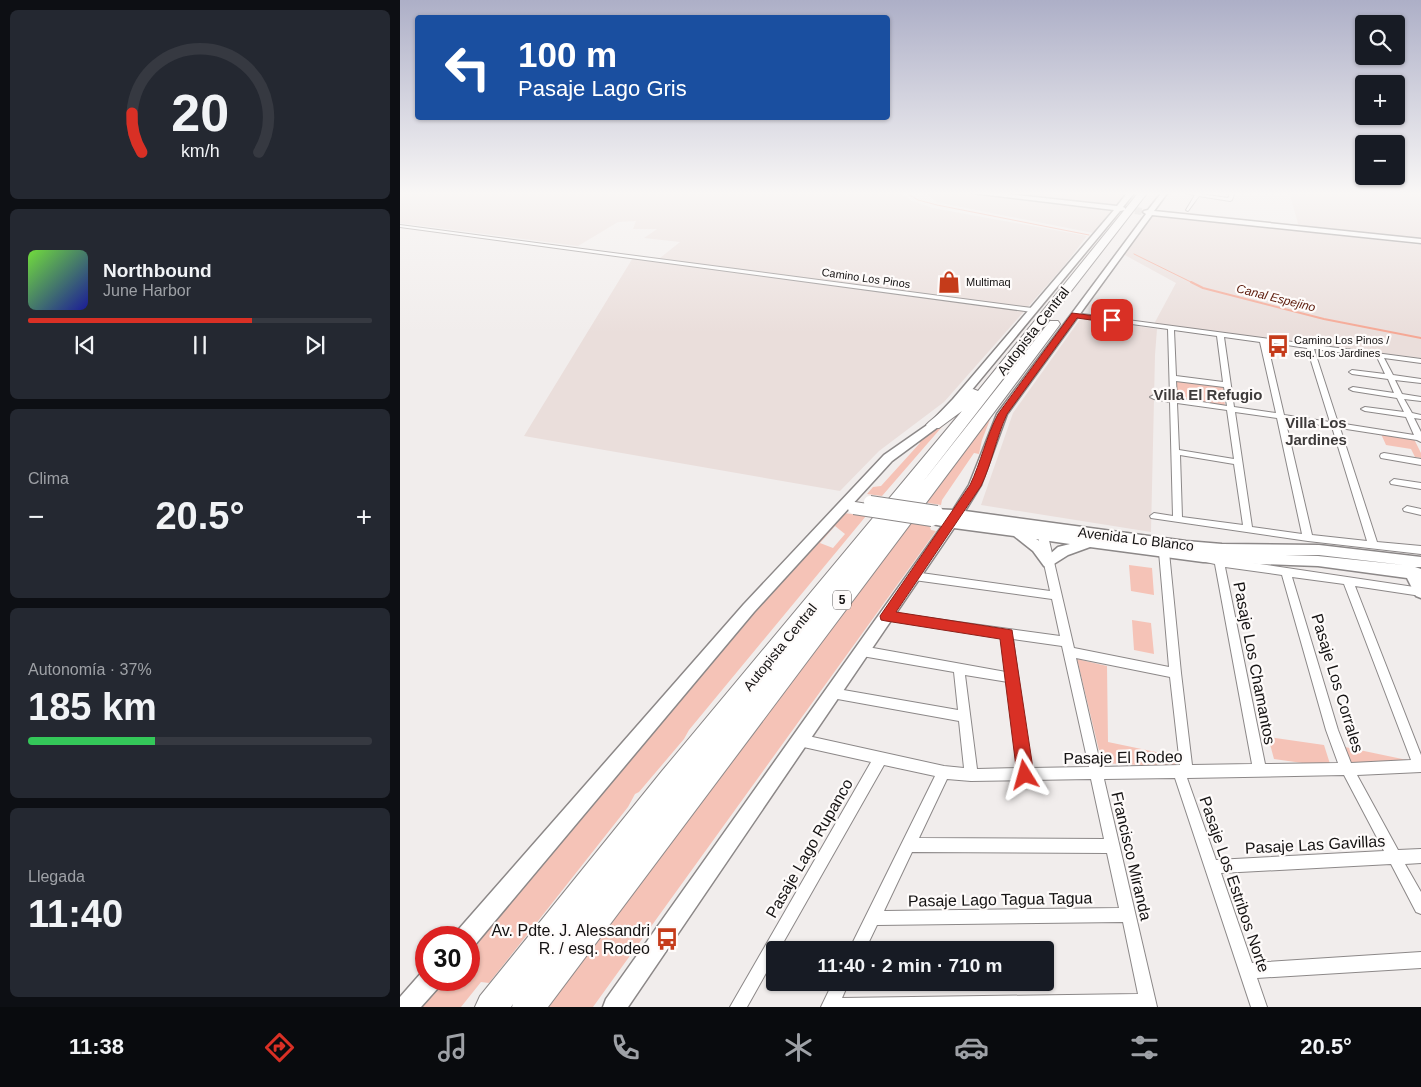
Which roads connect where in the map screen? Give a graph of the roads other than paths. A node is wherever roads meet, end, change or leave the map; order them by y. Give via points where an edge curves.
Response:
1 (498, 239) edge
2 (1095, 239) edge
3 (1107, 239) edge
4 (1125, 239) edge
5 (1128, 239) edge
6 (1396, 239) edge
7 (1421, 242) edge
8 (1032, 310) junction
9 (1075, 315) junction
10 (1171, 328) junction
11 (1220, 334) junction
12 (1028, 338) junction
13 (1263, 340) junction
14 (1310, 346) junction
15 (1380, 356) junction
16 (1421, 361) edge
17 (1352, 372) dead end
18 (1390, 377) junction
19 (1173, 378) junction
20 (1421, 381) edge
21 (1227, 385) junction
22 (1353, 389) dead end
23 (1154, 396) dead end
24 (1400, 396) junction
25 (1421, 399) edge
26 (1174, 400) junction
27 (1231, 408) junction
28 (1366, 410) dead end
29 (1280, 416) junction
30 (1409, 416) junction
31 (1421, 418) edge
32 (934, 424) junction
33 (1335, 425) junction
34 (1421, 439) edge
35 (1176, 452) junction
36 (1384, 456) dead end
37 (1238, 462) junction
38 (1421, 462) edge
39 (1394, 482) dead end
40 (1421, 486) edge
41 (853, 504) junction
42 (1407, 509) dead end
43 (1421, 512) edge
44 (1154, 516) dead end
45 (954, 519) junction
46 (1178, 520) junction
47 (1033, 525) junction
48 (1248, 530) junction
49 (1011, 531) junction
50 (1043, 536) junction
51 (1308, 538) junction
52 (1093, 543) junction
53 (1373, 544) junction
54 (1421, 550) edge
55 (1164, 552) junction
56 (1203, 557) junction
57 (1049, 562) junction
58 (1219, 562) junction
59 (1412, 563) edge
60 (1286, 572) junction
61 (914, 576) junction
62 (1348, 581) junction
63 (1421, 592) edge
64 (1056, 596) junction
65 (886, 616) junction
66 (1007, 634) junction
67 (1068, 647) junction
68 (862, 651) junction
69 (959, 668) junction
70 (1174, 673) junction
71 (1012, 678) junction
72 (832, 693) junction
73 (965, 718) junction
74 (799, 740) junction
75 (880, 759) junction
76 (1420, 766) edge
77 (1347, 769) junction
78 (1260, 771) junction
79 (944, 772) junction
80 (1183, 772) junction
81 (1096, 773) junction
82 (971, 775) junction
83 (1025, 775) junction
84 (909, 845) junction
85 (1113, 846) junction
86 (1421, 856) edge
87 (1394, 857) junction
88 (1211, 867) junction
89 (1421, 907) edge
90 (1128, 915) junction
91 (873, 918) junction
92 (476, 926) edge
93 (862, 941) edge
94 (1421, 960) edge
95 (1246, 971) junction
96 (420, 991) edge
97 (836, 991) edge
98 (1149, 1004) edge
99 (829, 1006) edge
100 (406, 1007) edge
101 (491, 1007) edge
102 (528, 1007) edge
103 (614, 1007) edge
104 (738, 1007) edge
105 (1258, 1007) edge

1 - 8 street, Camino Los Pinos
2 - 8 street
3 - 12 highway, Autopista Central / 5
4 - 102 highway, Autopista Central / 5
5 - 9 street
6 - 7 street
8 - 32 street via 973,383
9 - 10 street
9 - 45 street via 1002,414 980,478
10 - 11 street
10 - 19 street
11 - 13 street
11 - 21 street
12 - 32 highway via 1008,354 964,402
12 - 101 highway, Autopista Central / 5
13 - 14 street
13 - 29 street
14 - 15 street
14 - 33 street
15 - 16 street
15 - 18 street
17 - 18 street
18 - 20 street
18 - 24 street
19 - 21 street
19 - 26 street
21 - 27 street
22 - 24 street
23 - 26 street
24 - 25 street
24 - 30 street
26 - 27 street
26 - 35 street
27 - 29 street
27 - 37 street
28 - 30 street
29 - 33 street
29 - 51 street
30 - 31 street
30 - 34 street
32 - 41 street via 888,458
33 - 34 street
33 - 53 street
35 - 37 street
35 - 46 street
36 - 38 street
37 - 48 street
39 - 40 street
41 - 45 street, Avenida Lo Blanco, bridge
41 - 92 street via 749,608
42 - 43 street
44 - 46 street, Avenida Lo Blanco
45 - 47 street, Avenida Lo Blanco
45 - 49 street, Avenida Lo Blanco
45 - 61 street
46 - 48 street, Avenida Lo Blanco
47 - 50 street
47 - 59 street, Avenida Lo Blanco via 1204,547 1319,550
48 - 51 street, Avenida Lo Blanco
49 - 50 street, Avenida Lo Blanco
49 - 57 street via 1033,543
50 - 52 street, Avenida Lo Blanco
50 - 57 street, Francisco Miranda
51 - 53 street, Avenida Lo Blanco
52 - 55 street, Avenida Lo Blanco
52 - 57 street via 1070,548
53 - 59 street, Avenida Lo Blanco
54 - 59 street, Avenida Lo Blanco
55 - 56 street, Avenida Lo Blanco
55 - 70 street, Pasaje Los Estribos Norte
56 - 58 street, Avenida Lo Blanco
56 - 59 street, Avenida Lo Blanco
57 - 64 street, Francisco Miranda
58 - 60 street, Avenida Lo Blanco
58 - 78 street, Pasaje Los Chamantos
59 - 63 street
60 - 62 street, Avenida Lo Blanco
60 - 77 street, Pasaje Los Corrales via 1332,730
61 - 64 street
61 - 65 street
62 - 63 street, Avenida Lo Blanco
62 - 76 street
64 - 67 street, Francisco Miranda
65 - 66 street
65 - 68 street
66 - 67 street
66 - 71 street
67 - 70 street
67 - 81 street, Francisco Miranda
68 - 69 street
68 - 72 street
69 - 71 street
69 - 73 street
70 - 80 street, Pasaje Los Estribos Norte
71 - 83 street
72 - 73 street
72 - 74 street
73 - 82 street
74 - 75 street, Pasaje El Rodeo
74 - 103 street
75 - 79 street, Pasaje El Rodeo
75 - 104 street, Pasaje Lago Rupanco
76 - 77 street, Pasaje El Rodeo
77 - 78 street, Pasaje El Rodeo
77 - 87 street, Pasaje Los Corrales
78 - 80 street, Pasaje El Rodeo
79 - 82 street, Pasaje El Rodeo
79 - 84 street
80 - 81 street, Pasaje El Rodeo
80 - 88 street, Pasaje Los Estribos Norte
81 - 83 street, Pasaje El Rodeo
81 - 85 street, Francisco Miranda
82 - 83 street, Pasaje El Rodeo
84 - 85 street
84 - 91 street
85 - 90 street, Francisco Miranda
86 - 87 street, Pasaje Las Gavillas
87 - 88 street, Pasaje Las Gavillas
87 - 89 street, Pasaje Los Corrales
88 - 95 street, Pasaje Los Estribos Norte
90 - 91 street, Pasaje Lago Tagua Tagua
90 - 98 street, Francisco Miranda
91 - 93 street
94 - 95 street
95 - 105 street, Pasaje Los Estribos Norte
96 - 100 street
97 - 99 street
98 - 99 street

